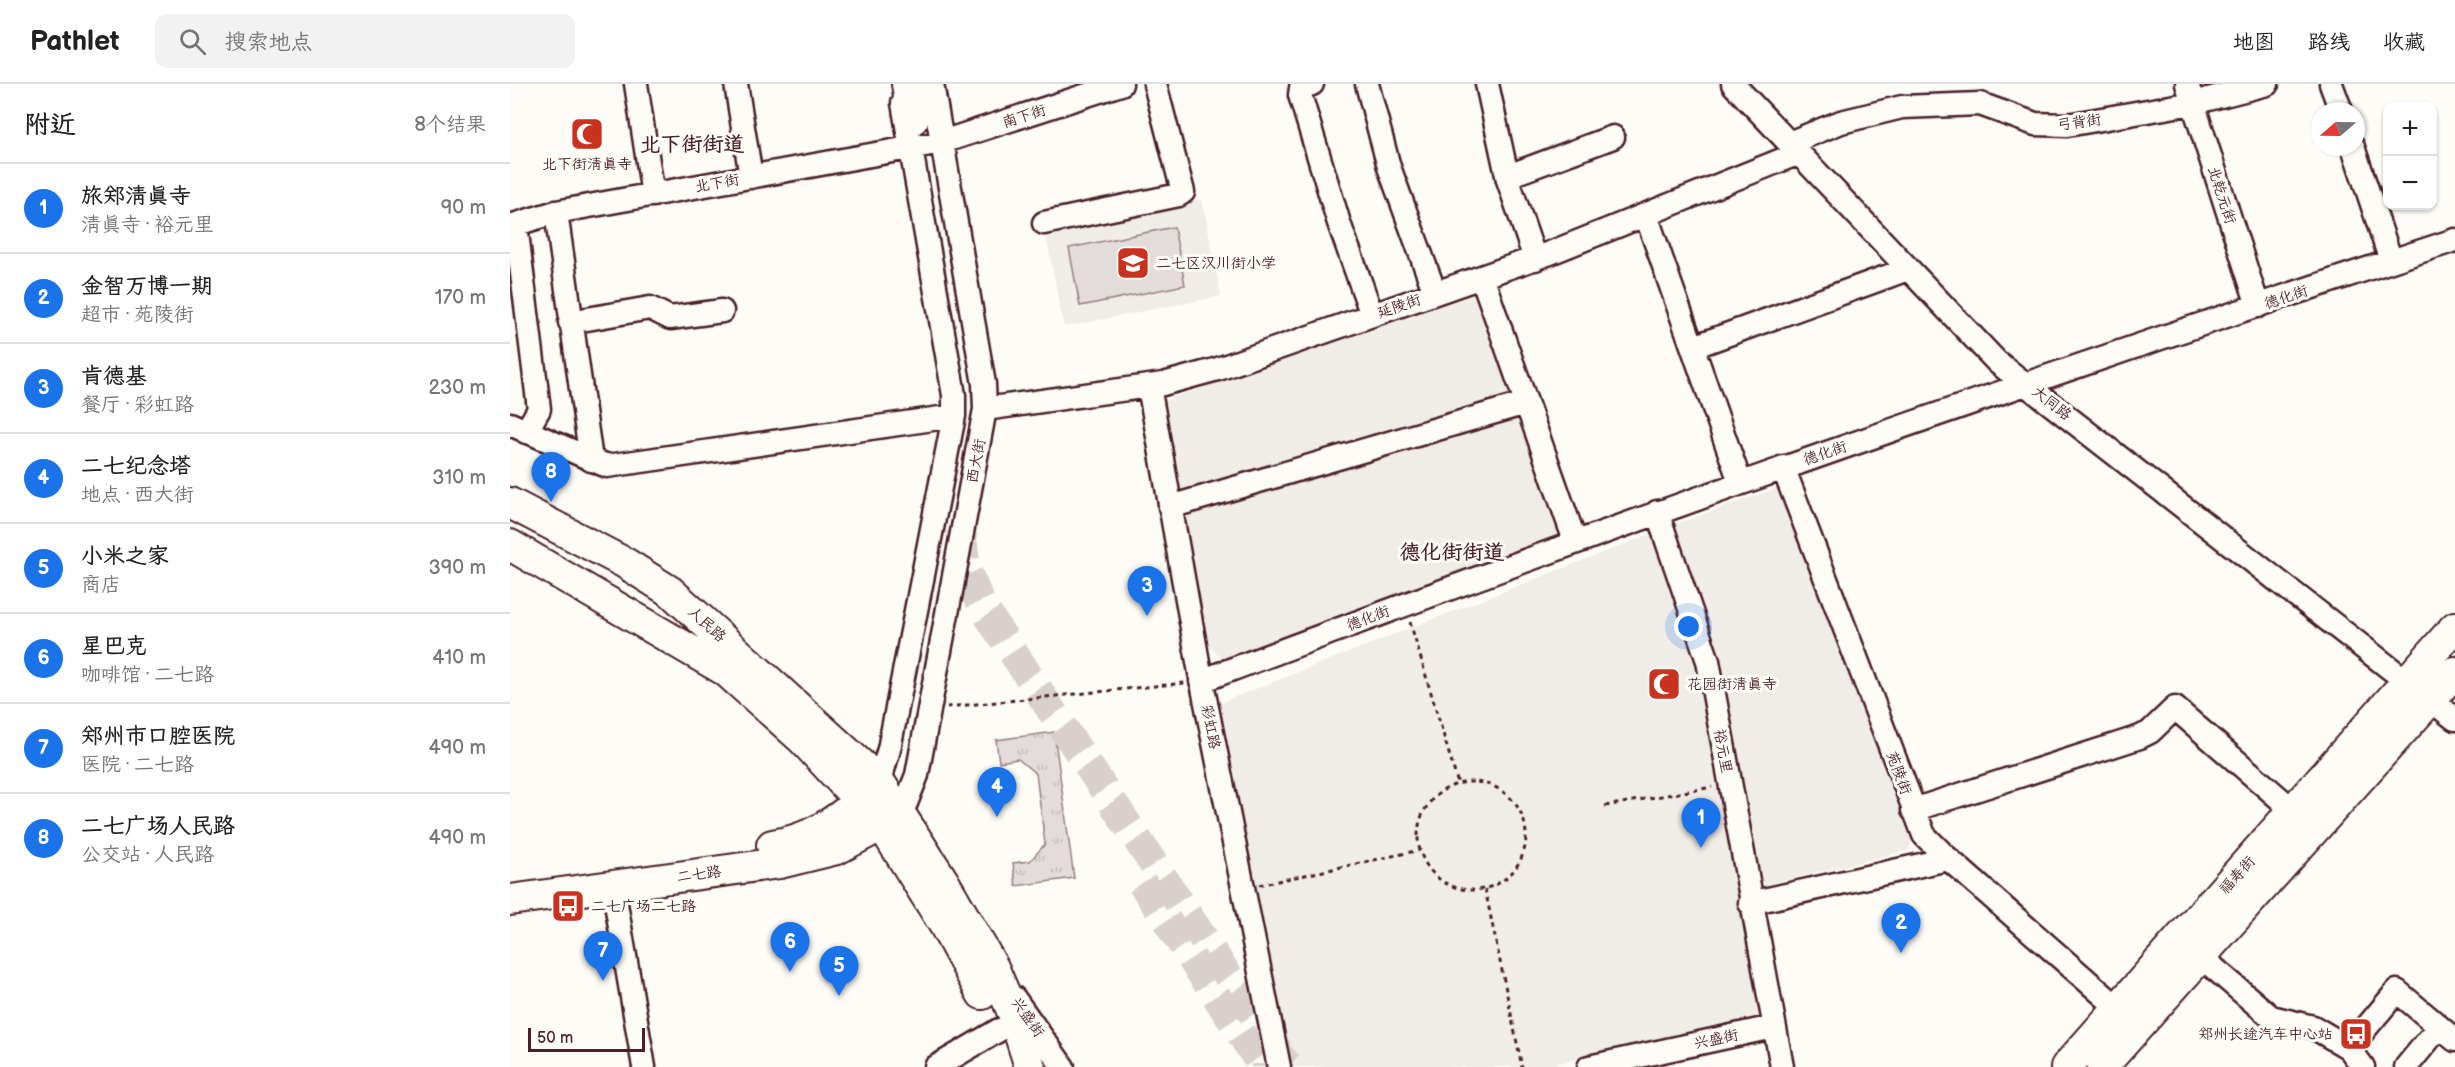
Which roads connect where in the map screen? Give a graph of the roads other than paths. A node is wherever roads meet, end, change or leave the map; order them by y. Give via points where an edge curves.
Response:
1 (636, 84) edge
2 (736, 84) edge
3 (899, 84) edge
4 (907, 84) edge
5 (926, 84) edge
6 (932, 84) edge
7 (1121, 84) edge
8 (1155, 84) edge
9 (1312, 84) edge
10 (1367, 84) edge
11 (1487, 84) edge
12 (1733, 84) edge
13 (2267, 84) edge
14 (2331, 84) edge
15 (2190, 94) edge
16 (2338, 102) edge
17 (924, 134) junction
18 (1613, 137) dead end
19 (1794, 148) junction
20 (2356, 156) edge
21 (1508, 176) junction
22 (751, 177) junction
23 (653, 195) junction
24 (556, 212) junction
25 (1646, 215) junction
26 (1044, 223) dead end
27 (513, 225) edge
28 (2455, 240) edge
29 (1535, 259) junction
30 (2391, 261) junction
31 (1908, 269) junction
32 (1482, 277) junction
33 (1435, 293) junction
34 (2258, 306) junction
35 (722, 311) dead end
36 (1372, 315) junction
37 (570, 322) junction
38 (1693, 347) junction
39 (2027, 384) junction
40 (1149, 386) junction
41 (1526, 403) junction
42 (985, 409) junction
43 (954, 416) junction
44 (518, 428) edge
45 (591, 460) junction
46 (1783, 467) junction
47 (1740, 482) junction
48 (510, 503) edge
49 (1170, 507) junction
50 (1657, 512) junction
51 (1575, 541) junction
52 (510, 545) edge
53 (2455, 627) edge
54 (2455, 672) edge
55 (1201, 681) junction
56 (2407, 682) junction
57 (2431, 700) junction
58 (2455, 719) edge
59 (870, 791) junction
60 (1913, 810) junction
61 (2294, 811) junction
62 (891, 818) junction
63 (1948, 859) junction
64 (510, 881) edge
65 (613, 886) junction
66 (510, 900) edge
67 (1750, 903) junction
68 (2200, 956) junction
69 (993, 967) junction
70 (2118, 1008) junction
71 (1773, 1027) junction
72 (999, 1030) junction
73 (2447, 1034) edge
74 (2349, 1048) junction
75 (644, 1067) edge
76 (936, 1067) edge
77 (1010, 1067) edge
78 (1030, 1067) edge
79 (1063, 1067) edge
80 (1279, 1067) tunnel mouth
81 (1589, 1067) edge
82 (1782, 1067) edge
83 (2066, 1067) edge
84 (2102, 1067) edge
85 (2363, 1067) edge
86 (2406, 1067) edge

1 - 23 street
2 - 22 street
3 - 17 street, 西大街
4 - 17 main road, 西大街
5 - 17 main road, 西大街
6 - 17 street, 西大街
7 - 17 street, 南下街
8 - 26 street via 1183,192
9 - 36 street via 1301,88 1300,95 1339,224
10 - 33 street via 1389,167
11 - 21 street
12 - 19 street, 大同路
13 - 15 street, 弓背街
14 - 16 street
15 - 19 street, 弓背街 via 2050,126 1980,104 1902,107 1841,122
15 - 34 street, 北乾元街
17 - 22 street, 北下街
17 - 42 street, 西大街 via 984,384
17 - 43 street, 西大街
18 - 21 street
19 - 25 street, 延陵街
19 - 31 street, 大同路
20 - 30 street
21 - 29 street
22 - 23 street, 北下街
23 - 24 street, 北下街
24 - 27 street, 北下街
24 - 37 street
25 - 29 street, 延陵街
25 - 38 street
27 - 44 street via 539,409
28 - 30 street, 德化街
29 - 32 street, 延陵街
30 - 34 street, 德化街
31 - 38 street
31 - 39 street, 大同路 via 1997,362
32 - 33 street, 延陵街
32 - 41 street
33 - 36 street, 延陵街
34 - 39 street, 德化街
35 - 37 street via 670,318 650,308
36 - 40 street, 延陵街 via 1218,369
37 - 45 street
38 - 47 street
39 - 46 street, 德化街
39 - 56 street, 大同路
40 - 42 street, 延陵街
40 - 49 street, 彩虹路
41 - 49 street
41 - 51 street
42 - 62 street, 西大街 via 917,775 906,803
43 - 45 street via 623,465 607,466
43 - 59 street, 西大街 via 889,749
44 - 45 street
46 - 47 street, 德化街
46 - 60 street, 苑陵街
47 - 50 street, 德化街
48 - 59 main road, 人民路 via 625,563 671,592
49 - 55 street, 彩虹路
50 - 51 street, 德化街
50 - 67 street, 裕元里 via 1708,661
51 - 55 street, 德化街
52 - 59 main road, 人民路 via 726,671 802,739
53 - 56 main road, 福寿街
54 - 57 main road, 福寿街
55 - 80 street, 彩虹路
56 - 57 street, 大同路
56 - 61 main road, 福寿街
57 - 58 street
57 - 68 main road, 福寿街
59 - 62 main road
59 - 64 main road, 二七路 via 837,820 803,840
60 - 61 street via 2140,737 2175,708
60 - 63 street, 苑陵街 via 1924,835
61 - 70 main road, 福寿街
62 - 65 main road, 二七路 via 848,844 820,855
62 - 69 main road
62 - 72 main road
63 - 67 street
63 - 70 street, 苑陵街
65 - 66 main road, 二七路
65 - 75 street
67 - 71 street, 裕元里
68 - 74 street via 2271,1017 2313,1027
68 - 84 main road, 福寿街
69 - 78 main road
69 - 79 street, 兴盛街
70 - 83 main road, 福寿街
71 - 81 street, 兴盛街
71 - 82 street, 裕元里
72 - 76 street
72 - 77 main road
73 - 74 street via 2397,991
73 - 86 street
74 - 85 street

